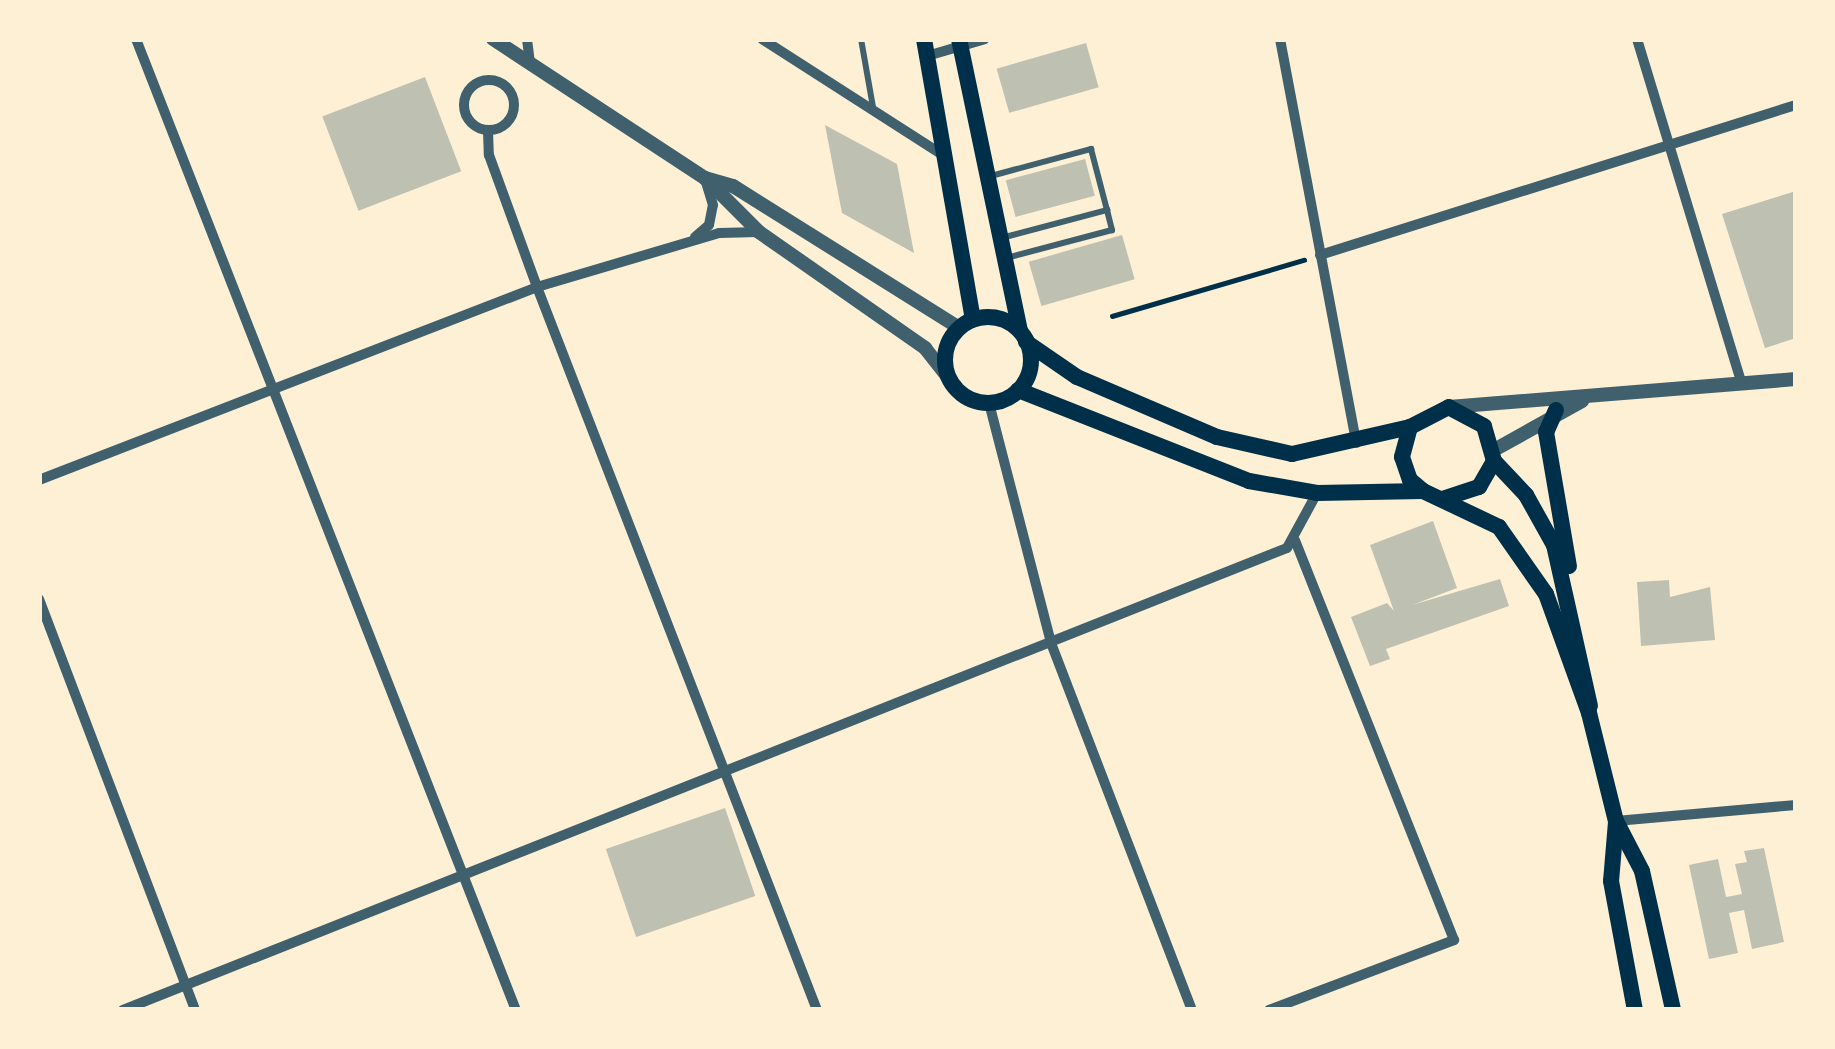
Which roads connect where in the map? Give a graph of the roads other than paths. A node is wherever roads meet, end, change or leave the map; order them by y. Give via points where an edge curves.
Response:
1 (136, 39) edge
2 (493, 39) edge
3 (527, 39) edge
4 (762, 39) edge
5 (861, 39) edge
6 (985, 39) edge
7 (1280, 39) edge
8 (1637, 39) edge
9 (960, 43) edge
10 (925, 48) edge
11 (530, 63) junction
12 (1796, 105) edge
13 (873, 110) junction
14 (488, 131) junction
15 (1668, 142) junction
16 (947, 158) junction
17 (705, 178) junction
18 (984, 178) junction
19 (1107, 210) junction
20 (760, 232) junction
21 (996, 239) junction
22 (688, 243) junction
23 (1321, 254) junction
24 (1000, 260) junction
25 (538, 287) junction
26 (966, 324) junction
27 (1023, 337) junction
28 (1796, 380) edge
29 (951, 381) junction
30 (1742, 384) junction
31 (273, 389) junction
32 (1018, 390) junction
33 (1593, 398) junction
34 (989, 403) junction
35 (1449, 407) junction
36 (1556, 410) junction
37 (1410, 427) junction
38 (1356, 442) junction
39 (1494, 456) junction
40 (39, 480) edge
41 (1423, 491) junction
42 (1317, 494) junction
43 (1442, 499) junction
44 (1295, 541) junction
45 (39, 598) edge
46 (1574, 621) junction
47 (1051, 643) junction
48 (1589, 713) junction
49 (725, 769) junction
50 (1796, 805) edge
51 (1616, 821) junction
52 (460, 872) junction
53 (185, 985) junction
54 (123, 1010) edge
55 (195, 1010) edge
56 (516, 1010) edge
57 (817, 1010) edge
58 (1192, 1010) edge
59 (1270, 1010) edge
60 (1635, 1010) edge
61 (1673, 1010) edge

1 - 31 street
2 - 11 street
3 - 11 street
4 - 13 street
5 - 13 lane
6 - 9 street
7 - 23 street
8 - 15 street
9 - 10 street
9 - 18 main road
10 - 16 main road
11 - 17 street
12 - 15 street
13 - 16 street
14 - 14 street via 464,112 465,97 482,81 506,87 514,102 510,119
14 - 25 street via 489,154
15 - 23 street
15 - 30 street
16 - 26 main road
17 - 20 street
17 - 22 street via 709,225
17 - 26 street via 733,185
18 - 19 lane via 1091,149
18 - 21 main road
19 - 21 lane
19 - 24 lane via 1112,230
20 - 22 street
20 - 29 street via 925,348
21 - 24 main road
22 - 25 street
23 - 38 street
24 - 27 main road
25 - 31 street
25 - 49 street
26 - 27 main road via 998,318
26 - 29 main road via 946,353
27 - 32 main road via 1030,367
27 - 38 main road via 1077,377 1217,437 1292,454
28 - 30 street
29 - 34 main road
30 - 33 street
31 - 40 street
31 - 52 street
32 - 34 main road
32 - 42 main road via 1218,471
33 - 35 street
33 - 36 street
34 - 47 street
35 - 37 main road
35 - 39 main road via 1474,416
36 - 39 street
36 - 46 main road via 1546,432
37 - 38 main road
37 - 41 main road via 1402,458
39 - 43 main road via 1479,487
39 - 46 main road via 1554,545
41 - 42 main road
41 - 43 main road
42 - 44 street
43 - 48 main road via 1481,516 1519,547 1546,594
44 - 47 street
44 - 59 street via 1454,940
45 - 53 street
46 - 48 main road
47 - 49 street
47 - 58 street
48 - 51 main road
49 - 52 street
49 - 57 street
50 - 51 street
51 - 60 main road via 1611,881
51 - 61 main road via 1642,871
52 - 53 street
52 - 56 street
53 - 54 street
53 - 55 street

